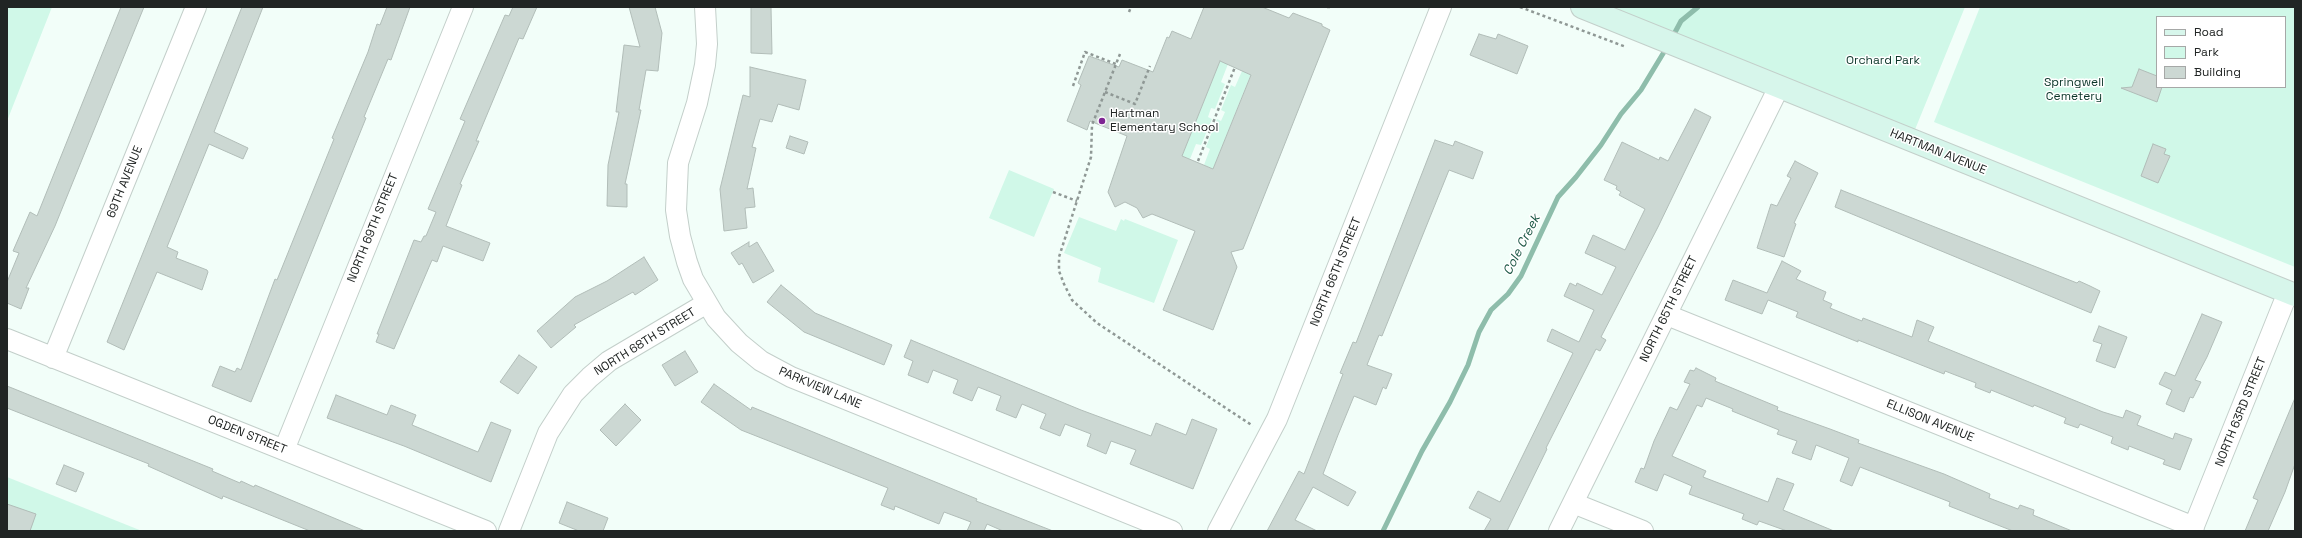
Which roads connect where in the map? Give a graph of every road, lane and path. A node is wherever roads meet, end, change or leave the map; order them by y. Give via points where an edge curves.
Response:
1 (196, 7) edge
2 (463, 7) edge
3 (705, 7) edge
4 (1131, 7) edge
5 (1327, 7) edge
6 (1331, 7) edge
7 (1441, 7) edge
8 (1520, 7) edge
9 (1582, 7) edge
10 (1129, 12) dead end
11 (1629, 37) junction
12 (1120, 54) dead end
13 (1116, 64) junction
14 (1150, 66) dead end
15 (1235, 67) dead end
16 (1073, 86) dead end
17 (1779, 87) junction
18 (1105, 92) junction
19 (1198, 161) dead end
20 (1053, 192) dead end
21 (1077, 202) junction
22 (2292, 294) edge
23 (706, 303) junction
24 (1667, 315) junction
25 (7, 339) edge
26 (53, 358) junction
27 (1256, 428) dead end
28 (284, 450) junction
29 (1573, 503) junction
30 (2193, 529) edge
31 (486, 531) edge
32 (509, 531) edge
33 (1172, 531) edge
34 (1218, 531) edge
35 (1560, 531) edge
36 (1643, 531) edge

1 - 26 street, 69TH AVENUE
2 - 28 street, NORTH 69TH STREET
3 - 23 street, PARKVIEW LANE via 706,65 699,97 678,163 676,194 680,236 686,262
4 - 10 path
5 - 6 path
7 - 34 street, NORTH 66TH STREET via 1277,420
8 - 11 path via 1596,37
9 - 11 main road, HARTMAN AVENUE
11 - 17 main road, HARTMAN AVENUE via 1696,53
12 - 13 path
13 - 16 path via 1085,52
13 - 18 path
14 - 18 path via 1135,104
15 - 19 path
17 - 22 main road, HARTMAN AVENUE
17 - 24 street, NORTH 65TH STREET
18 - 21 path via 1092,125 1091,157
20 - 21 path
21 - 27 path via 1059,257 1059,271 1072,300 1097,323
22 - 30 street, NORTH 63RD STREET
23 - 32 street, NORTH 68TH STREET via 609,362 573,394 548,433
23 - 33 street, PARKVIEW LANE via 738,343 791,377
24 - 29 street, NORTH 65TH STREET
24 - 30 street, ELLISON AVENUE
25 - 26 street, OGDEN STREET
26 - 28 street, OGDEN STREET
28 - 31 street, OGDEN STREET
29 - 35 street, NORTH 65TH STREET
29 - 36 street

